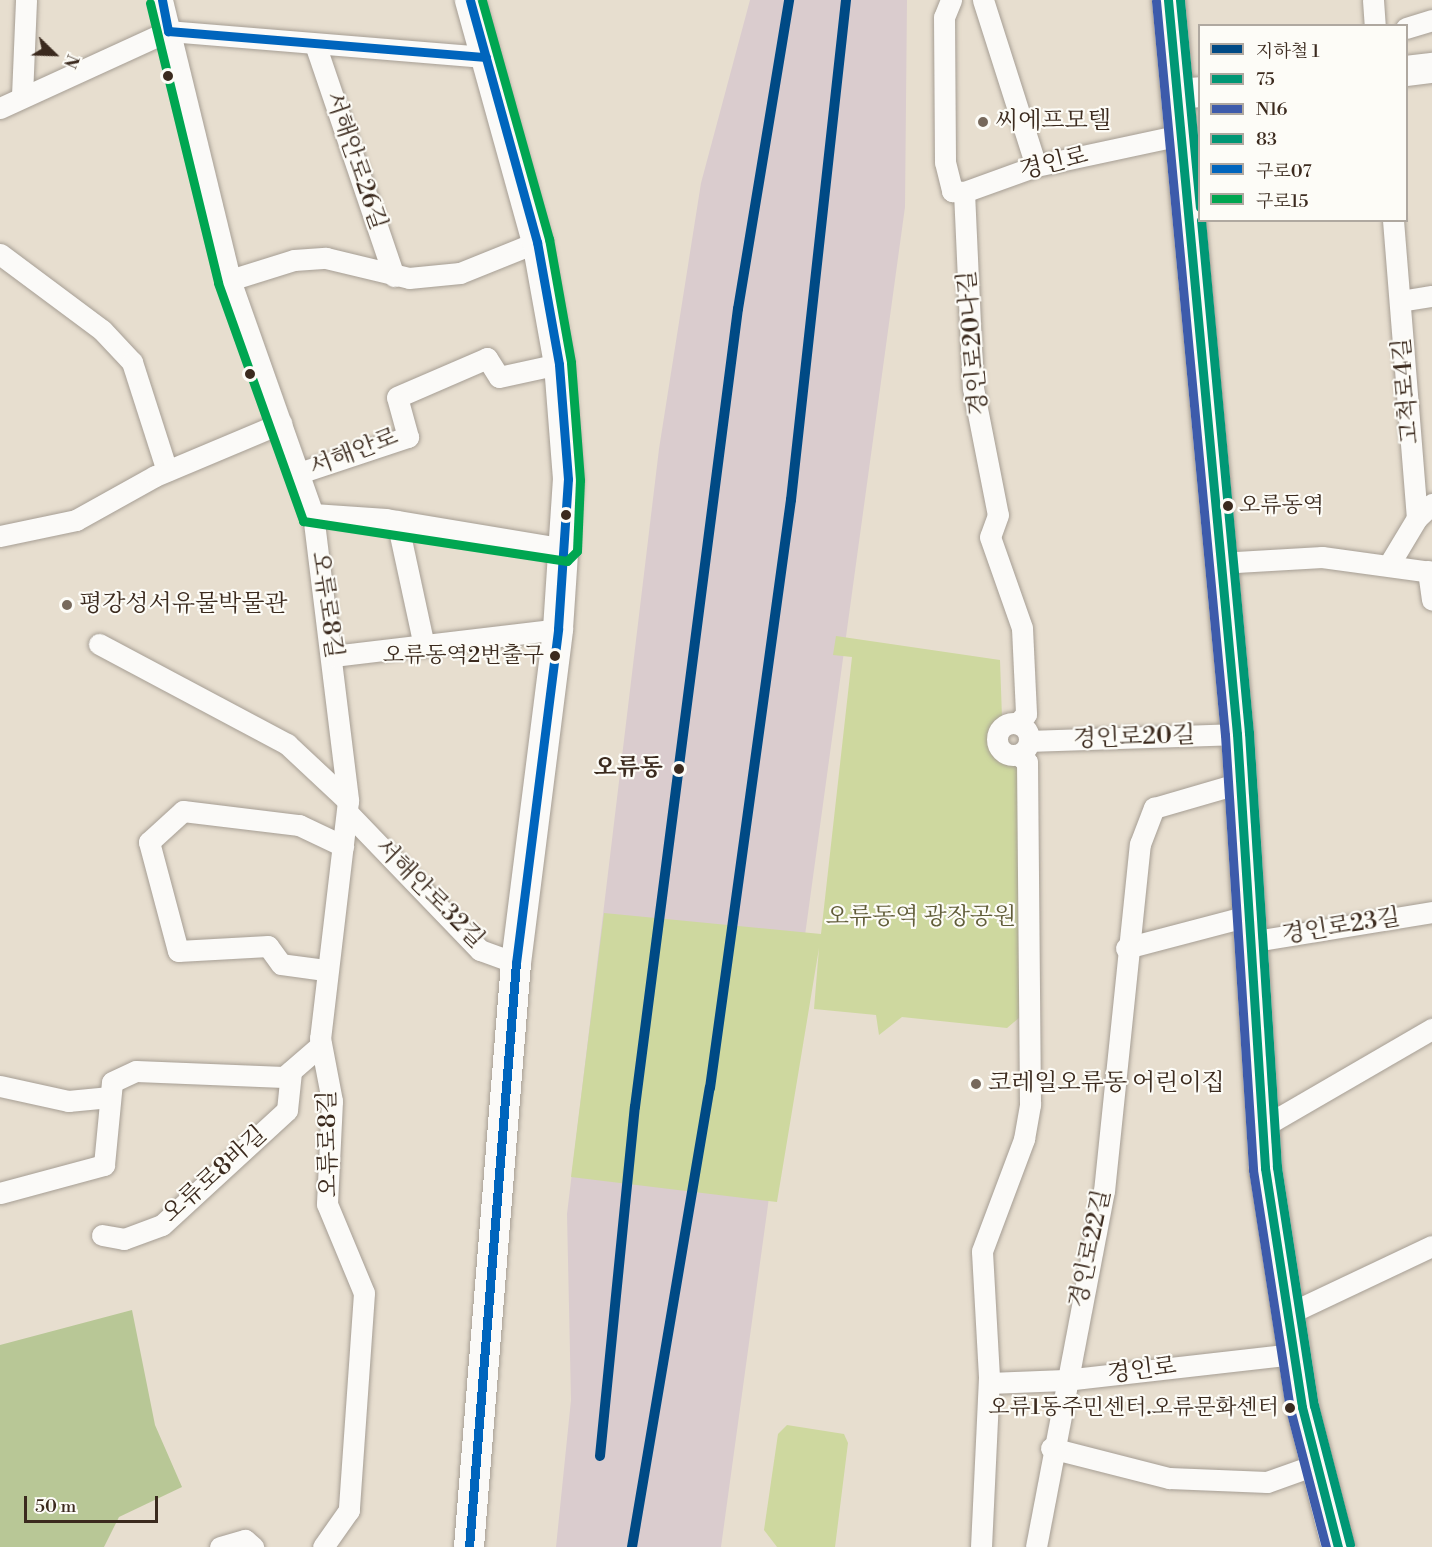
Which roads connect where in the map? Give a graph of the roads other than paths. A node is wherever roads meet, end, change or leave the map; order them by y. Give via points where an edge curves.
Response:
1 (26, 0) edge
2 (162, 0) edge
3 (470, 0) edge
4 (951, 0) edge
5 (983, 0) edge
6 (1168, 0) edge
7 (1373, 0) edge
8 (1432, 20) edge
9 (1375, 24) edge
10 (1408, 28) edge
11 (168, 32) junction
12 (316, 47) junction
13 (486, 57) junction
14 (1432, 68) edge
15 (1408, 71) edge
16 (1189, 93) edge
17 (22, 96) junction
18 (0, 108) edge
19 (1181, 135) junction
20 (1036, 166) junction
21 (964, 192) junction
22 (1393, 222) edge
23 (537, 242) junction
24 (0, 254) edge
25 (394, 276) junction
26 (230, 280) junction
27 (1432, 296) edge
28 (1400, 301) junction
29 (559, 364) junction
30 (280, 423) junction
31 (167, 471) junction
32 (298, 473) junction
33 (1424, 511) edge
34 (313, 514) junction
35 (397, 521) junction
36 (0, 537) edge
37 (565, 549) junction
38 (1219, 563) junction
39 (1390, 563) junction
40 (1430, 571) edge
41 (1432, 600) edge
42 (558, 629) junction
43 (99, 644) dead end
44 (424, 646) junction
45 (333, 656) junction
46 (1018, 723) junction
47 (1238, 734) junction
48 (1024, 748) junction
49 (1240, 783) junction
50 (349, 808) junction
51 (344, 846) junction
52 (1432, 912) edge
53 (1249, 929) junction
54 (1126, 948) junction
55 (516, 963) junction
56 (325, 970) junction
57 (1432, 1029) edge
58 (321, 1045) junction
59 (291, 1071) junction
60 (0, 1086) edge
61 (110, 1097) junction
62 (1261, 1128) junction
63 (0, 1193) edge
64 (102, 1235) dead end
65 (1432, 1246) edge
66 (1288, 1314) junction
67 (1294, 1354) junction
68 (1065, 1380) junction
69 (989, 1383) junction
70 (1052, 1448) junction
71 (1315, 1465) junction
72 (220, 1547) edge
73 (253, 1547) edge
74 (323, 1547) edge
75 (469, 1547) edge
76 (981, 1547) edge
77 (1036, 1547) edge
78 (1338, 1547) edge

1 - 17 street
2 - 11 street, 오류로8길
3 - 13 main road
4 - 21 street via 944,17 945,162 952,190
5 - 20 street
6 - 16 main road
7 - 9 street
8 - 10 street
11 - 12 street
11 - 17 street
11 - 26 street, 오류로8길
12 - 13 street
12 - 25 street, 서해안로26길
13 - 23 main road
14 - 15 main road
16 - 19 main road
17 - 18 street
19 - 20 street, 경인로
19 - 38 main road
20 - 21 street, 경인로
21 - 46 street, 경인로20나길 via 973,388 998,515 990,537 1022,628 1026,714
22 - 28 street, 고척로4길
23 - 25 street via 460,273
23 - 29 main road
24 - 31 street via 102,330 132,362
25 - 26 street via 326,258 294,260
26 - 30 street, 오류로8길
27 - 28 street
28 - 33 street, 고척로4길
29 - 32 street, 서해안로 via 500,377 488,358 397,397 408,437
29 - 37 main road via 568,479
30 - 31 street
30 - 32 street, 오류로8길
31 - 36 street via 76,520
32 - 34 street, 오류로8길
33 - 39 street
34 - 35 street
34 - 45 street, 오류로8길
35 - 37 street
35 - 44 street
37 - 42 main road
38 - 39 street via 1322,557
38 - 47 main road
39 - 40 street
40 - 41 street
42 - 44 street
42 - 55 main road
43 - 50 street via 287,744
44 - 45 street
45 - 50 street, 오류로8길
46 - 48 street
46 - 48 street via 1002,727 997,744 1002,752
47 - 48 street, 경인로20길
47 - 49 main road
48 - 69 street via 1030,1104 1024,1139 982,1251
49 - 53 main road
49 - 54 street, 경인로22길 via 1154,808 1140,844
50 - 51 street, 오류로8길
50 - 55 street, 서해안로32길 via 480,950
51 - 56 street, 오류로8길
51 - 56 street via 299,825 183,811 149,842 178,951 268,946 281,964
52 - 53 street, 경인로23길
53 - 54 street
53 - 62 main road
54 - 68 street, 경인로22길 via 1120,1065 1104,1191
55 - 75 main road
56 - 58 street, 오류로8길
57 - 62 street
58 - 59 street
58 - 74 street, 오류로8길 via 332,1101 327,1204 364,1293 349,1510
59 - 61 street via 284,1077 136,1071 112,1082
59 - 64 street, 오류로8바길 via 287,1110 162,1226 124,1239
60 - 61 street via 68,1101
61 - 63 street via 104,1165
62 - 66 main road
65 - 66 street
66 - 67 main road
67 - 68 street, 경인로
67 - 71 main road
68 - 69 street, 경인로
68 - 70 street, 경인로22길
69 - 76 street
70 - 71 street via 1169,1478 1267,1482
70 - 77 street, 경인로22길
71 - 78 main road
72 - 73 street via 245,1540

